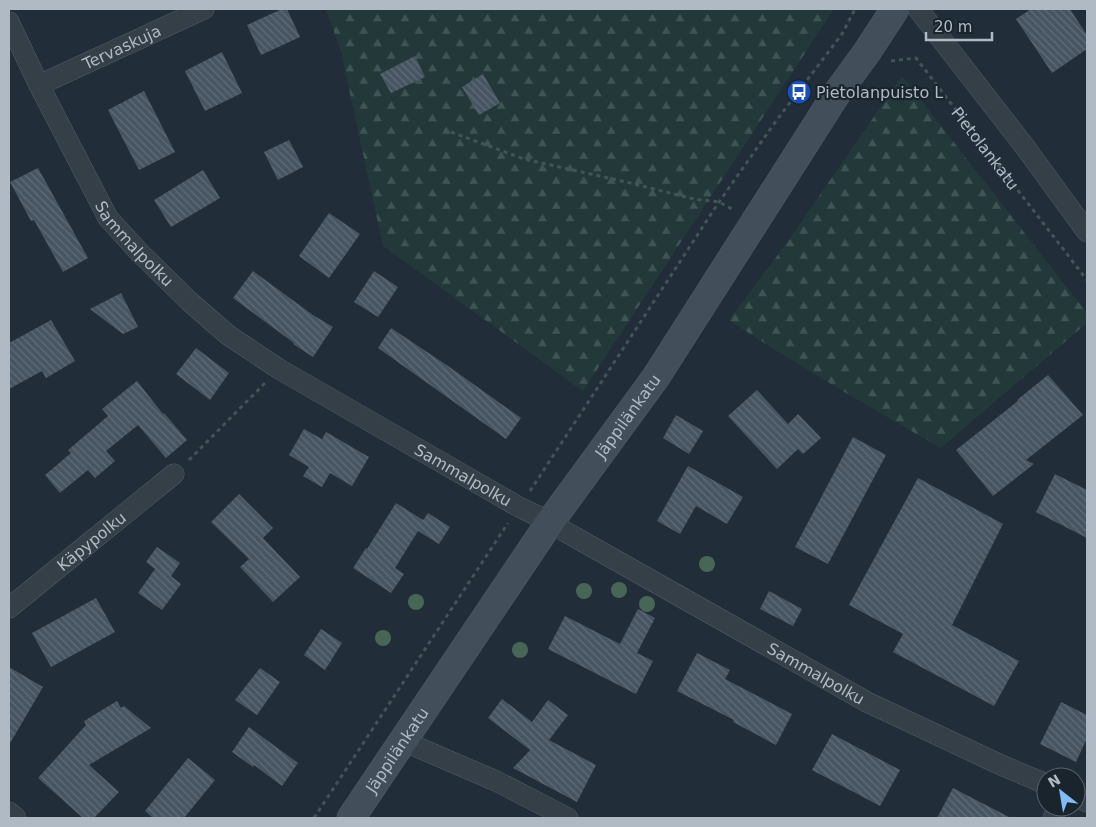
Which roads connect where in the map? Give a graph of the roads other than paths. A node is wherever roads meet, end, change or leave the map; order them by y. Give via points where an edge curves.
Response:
1 (204, 9) edge
2 (895, 9) edge
3 (918, 9) edge
4 (9, 22) edge
5 (39, 85) junction
6 (1087, 232) edge
7 (174, 474) road end
8 (550, 522) junction
9 (9, 608) edge
10 (403, 741) junction
11 (1036, 780) edge
12 (9, 812) edge
13 (16, 818) edge
14 (351, 818) edge
15 (568, 818) edge

1 - 5 street, Tervaskuja
2 - 8 street, Jäppilänkatu via 837,93 656,377
3 - 6 street, Pietolankatu
4 - 5 street, Sammalpolku
5 - 8 street, Sammalpolku via 108,218 140,253 228,335 279,369
7 - 9 street, Käpypolku
8 - 10 street, Jäppilänkatu
8 - 11 street, Sammalpolku via 867,702
10 - 14 street, Jäppilänkatu
10 - 15 street via 496,781
12 - 13 street

